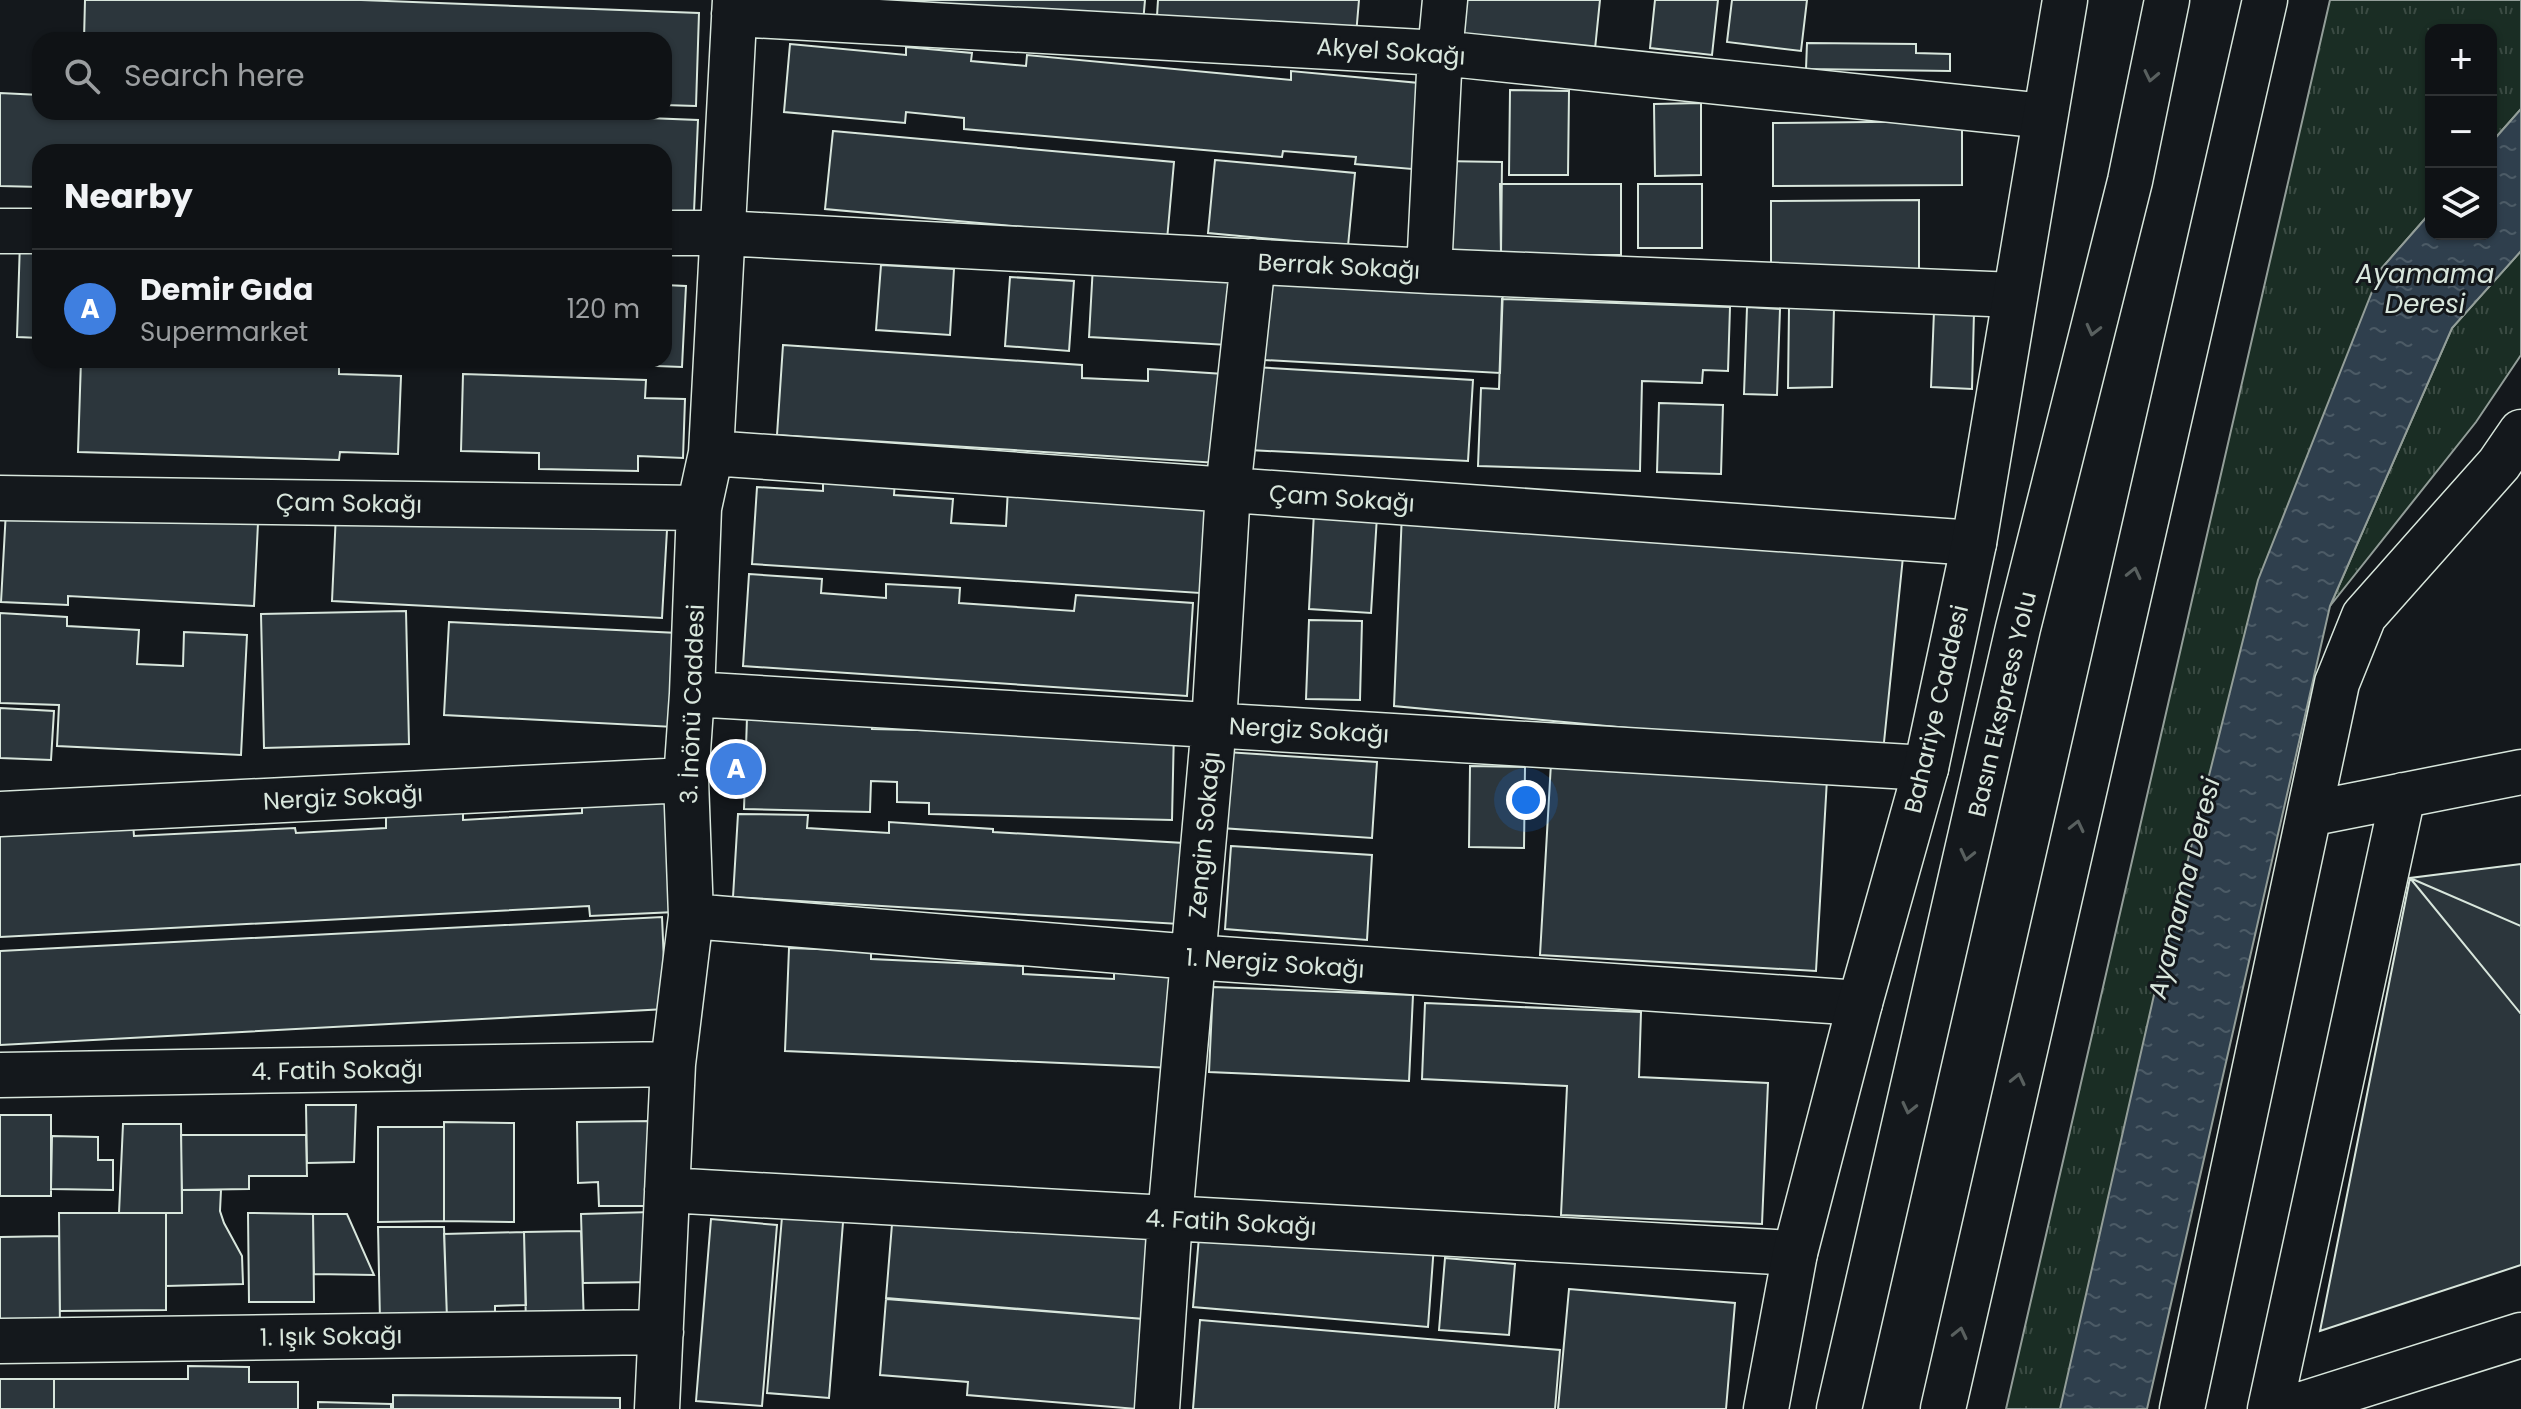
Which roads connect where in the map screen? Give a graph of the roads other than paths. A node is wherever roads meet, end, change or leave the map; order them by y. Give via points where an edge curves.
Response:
1 (1445, 0) edge
2 (2065, 0) edge
3 (2167, 0) edge
4 (2265, 0) edge
5 (734, 7) edge
6 (1440, 53) junction
7 (2045, 116) junction
8 (0, 231) edge
9 (32, 231) edge
10 (672, 233) edge
11 (722, 233) junction
12 (1253, 261) junction
13 (1429, 271) junction
14 (2015, 295) junction
15 (2521, 432) edge
16 (711, 453) junction
17 (1228, 490) junction
18 (0, 498) edge
19 (699, 508) junction
20 (1974, 543) junction
21 (692, 694) junction
22 (1214, 724) junction
23 (1926, 768) junction
24 (2521, 772) edge
25 (686, 780) junction
26 (2403, 795) junction
27 (0, 814) edge
28 (2309, 814) junction
29 (691, 916) junction
30 (1193, 957) junction
31 (1860, 1003) junction
32 (673, 1064) junction
33 (0, 1075) edge
34 (667, 1190) junction
35 (1170, 1218) junction
36 (1795, 1253) junction
37 (661, 1332) junction
38 (2521, 1335) edge
39 (0, 1341) edge
40 (657, 1409) edge
41 (1157, 1409) edge
42 (1766, 1409) edge
43 (1839, 1409) edge
44 (1943, 1409) edge
45 (2182, 1409) edge
46 (2270, 1409) edge
47 (2287, 1409) edge

1 - 6 main road
2 - 7 main road, Bahariye Caddesi
3 -> 43 main road, Basın Ekspress Yolu via 2130,181 2018,628
44 -> 4 main road
5 - 6 main road, Akyel Sokağı
5 - 11 main road, 3. İnönü Caddesi
6 - 7 main road, Akyel Sokağı
6 - 13 main road
7 - 14 main road, Bahariye Caddesi
8 - 9 main road
10 - 11 main road, Berrak Sokağı
11 - 12 main road, Berrak Sokağı
11 - 16 main road, 3. İnönü Caddesi
12 - 13 main road, Berrak Sokağı
12 - 17 main road, Zengin Sokağı
13 - 14 main road, Berrak Sokağı
14 - 20 main road, Bahariye Caddesi
15 - 28 main road via 2499,464 2364,616 2337,683
16 - 17 main road, Çam Sokağı
16 - 19 main road, 3. İnönü Caddesi
17 - 20 main road, Çam Sokağı
17 - 22 main road, Zengin Sokağı
18 - 19 main road, Çam Sokağı
19 - 21 main road, 3. İnönü Caddesi
20 - 23 main road, Bahariye Caddesi
21 - 22 main road, Nergiz Sokağı
21 - 25 main road, 3. İnönü Caddesi
22 - 23 main road, Nergiz Sokağı
22 - 30 main road, Zengin Sokağı
23 - 31 main road, Bahariye Caddesi
24 - 26 main road
25 - 27 main road, Nergiz Sokağı
25 - 29 main road, 3. İnönü Caddesi
26 - 28 main road
26 - 46 main road
28 - 45 main road
29 - 30 main road, 1. Nergiz Sokağı
29 - 32 main road, 3. İnönü Caddesi
30 - 31 main road, 1. Nergiz Sokağı
30 - 35 main road, Zengin Sokağı
31 - 36 main road, Bahariye Caddesi
32 - 33 main road, 4. Fatih Sokağı
32 - 34 main road, 3. İnönü Caddesi
34 - 35 main road, 4. Fatih Sokağı
34 - 37 main road, 3. İnönü Caddesi
35 - 36 main road, 4. Fatih Sokağı
35 - 41 main road, Zengin Sokağı
36 - 42 main road, Bahariye Caddesi
37 - 39 main road, 1. Işık Sokağı
37 - 40 main road, 3. İnönü Caddesi
38 - 47 main road

